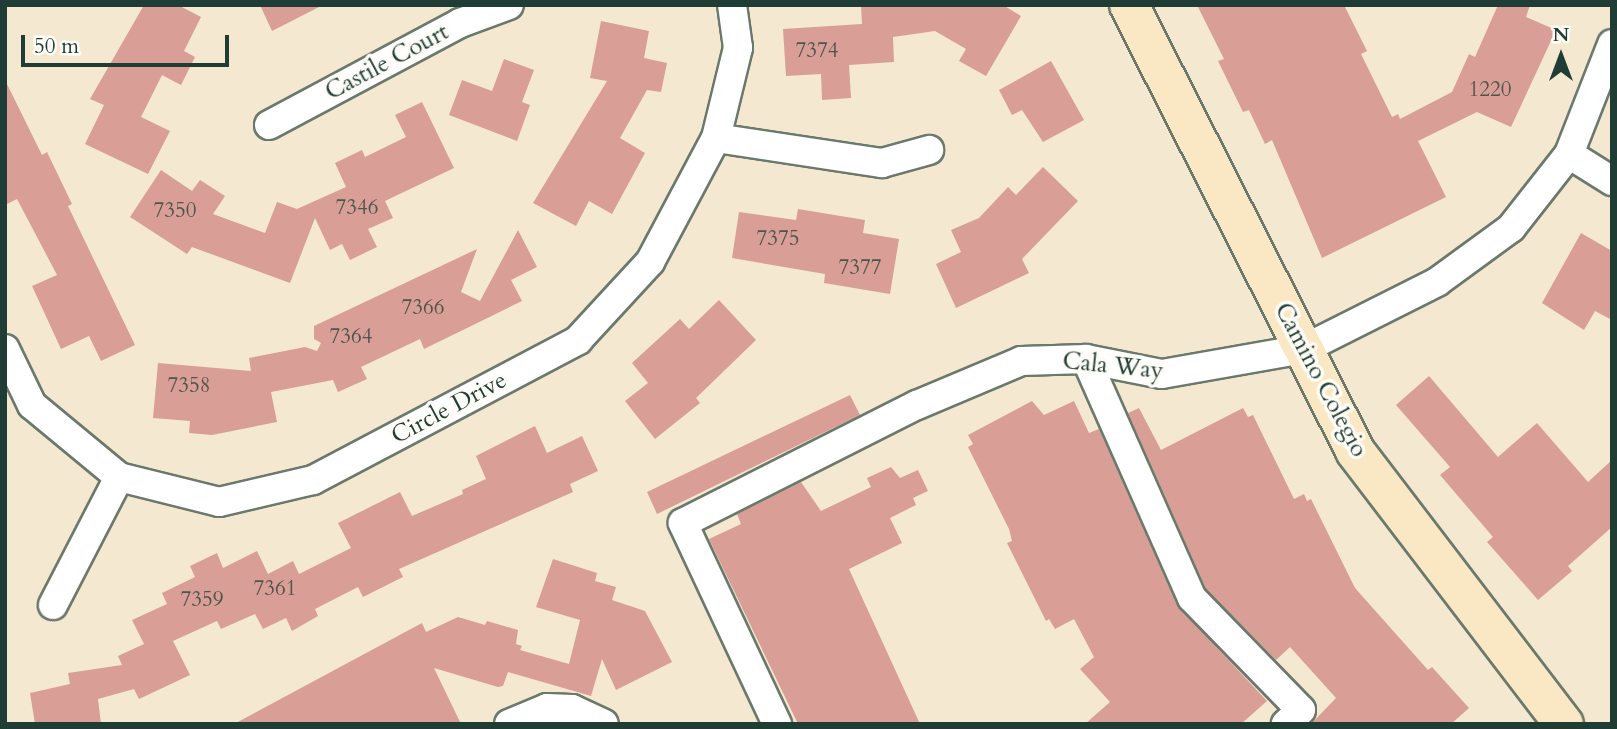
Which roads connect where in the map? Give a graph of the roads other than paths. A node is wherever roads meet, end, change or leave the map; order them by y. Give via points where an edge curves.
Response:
1 (509, 5) edge
2 (732, 5) edge
3 (1129, 5) edge
4 (1612, 44) edge
5 (269, 125) dead end
6 (716, 138) junction
7 (929, 150) dead end
8 (1569, 154) junction
9 (1612, 181) edge
10 (5, 349) edge
11 (1304, 349) junction
12 (1086, 359) junction
13 (119, 477) junction
14 (53, 605) dead end
15 (509, 724) edge
16 (604, 724) edge
17 (777, 724) edge
18 (1286, 724) edge
19 (1564, 724) edge

1 - 5 street, Castile Court via 460,23
2 - 6 street, Circle Drive via 738,48
3 - 11 street, Camino Colegio
4 - 8 street, Cala Way
6 - 7 street via 882,163
6 - 13 street, Circle Drive via 650,262 578,340 313,480 219,502
8 - 9 street
8 - 11 street, Cala Way via 1511,228 1479,252 1437,282
10 - 13 street, Circle Drive via 32,405
11 - 12 street, Cala Way via 1162,374
11 - 19 street, Camino Colegio via 1355,451
12 - 17 street, Cala Way via 1021,362 917,405 682,523
12 - 18 street via 1192,598 1301,710
13 - 14 street
15 - 16 street via 547,708 572,709

